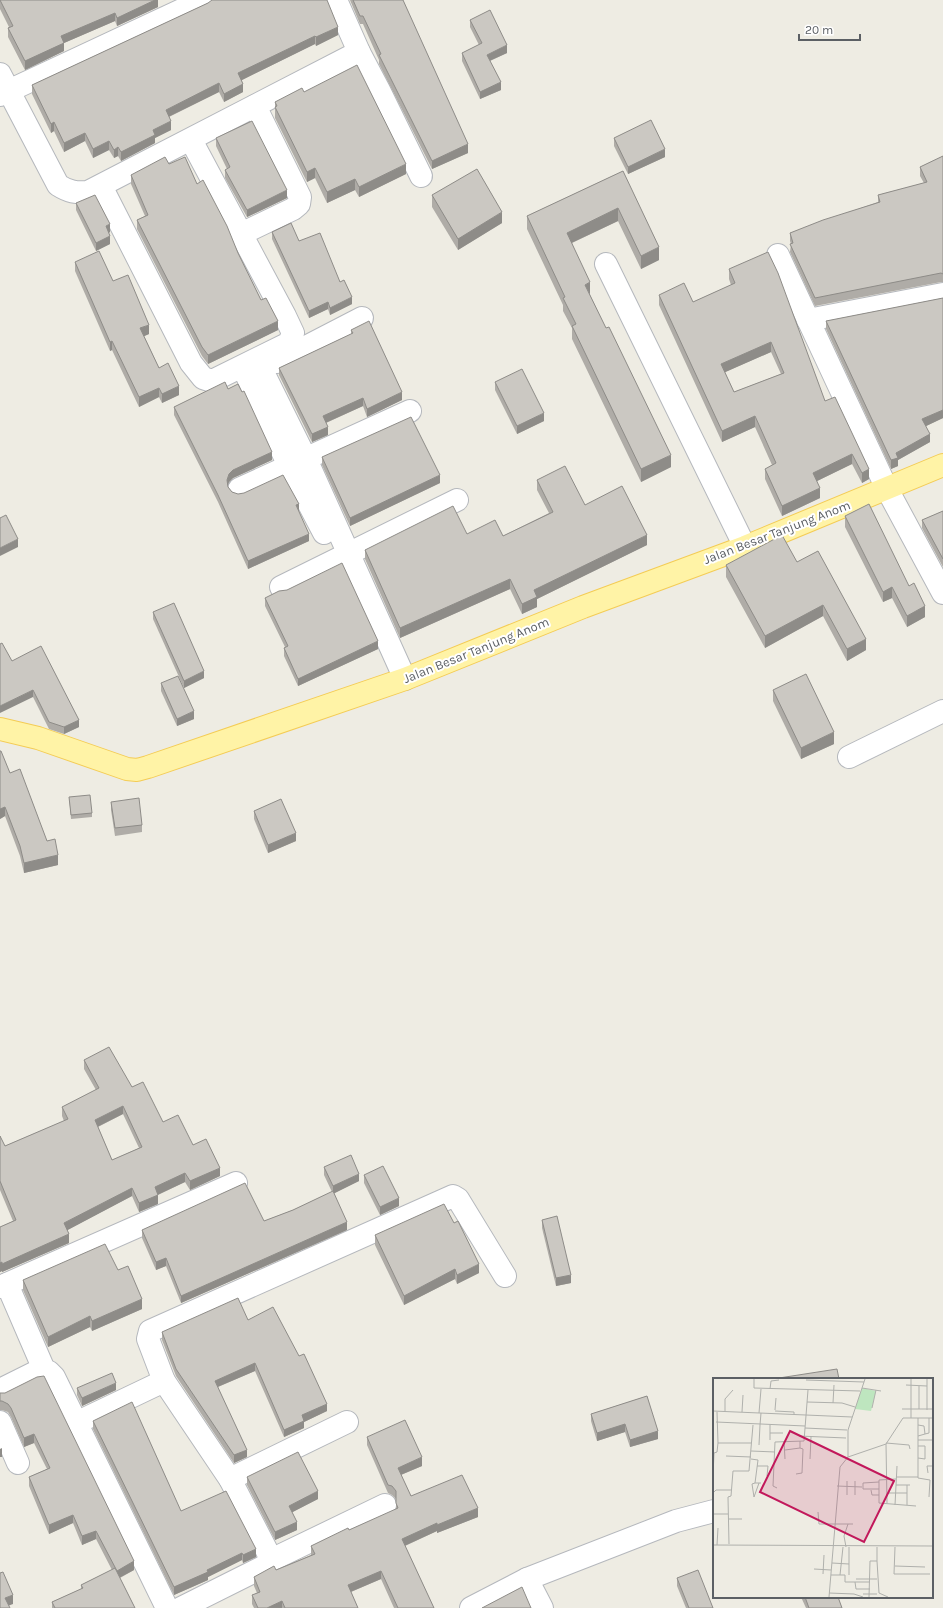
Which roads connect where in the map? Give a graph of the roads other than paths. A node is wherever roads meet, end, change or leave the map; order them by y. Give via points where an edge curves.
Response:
1 (203, 0) edge
2 (336, 0) edge
3 (179, 5) edge
4 (359, 52) junction
5 (3, 87) edge
6 (255, 106) junction
7 (191, 140) junction
8 (421, 176) dead end
9 (101, 186) junction
10 (241, 234) junction
11 (778, 255) dead end
12 (606, 264) dead end
13 (943, 294) edge
14 (362, 318) dead end
15 (808, 320) junction
16 (255, 373) junction
17 (217, 393) edge
18 (410, 411) dead end
19 (298, 462) junction
20 (943, 466) edge
21 (239, 489) dead end
22 (887, 489) junction
23 (458, 500) dead end
24 (745, 546) junction
25 (343, 557) junction
26 (281, 587) dead end
27 (943, 593) edge
28 (398, 681) junction
29 (943, 711) edge
30 (0, 729) edge
31 (849, 757) dead end
32 (236, 1184) dead end
33 (506, 1276) dead end
34 (3, 1286) edge
35 (45, 1372) junction
36 (164, 1381) junction
37 (0, 1390) edge
38 (0, 1422) edge
39 (347, 1422) dead end
40 (76, 1423) junction
41 (18, 1463) dead end
42 (230, 1480) junction
43 (385, 1505) dead end
44 (713, 1510) edge
45 (269, 1561) junction
46 (527, 1579) junction
47 (167, 1608) edge
48 (181, 1608) edge
49 (471, 1608) edge
50 (542, 1608) edge

1 - 3 street
2 - 4 street
3 - 5 street
4 - 6 street
4 - 8 street
5 - 9 street via 58,185 76,193 88,192
6 - 7 street
6 - 10 street via 300,197 299,204 293,209
7 - 9 street
7 - 10 street
9 - 10 street via 191,363 203,378 212,381 289,343 293,333
11 - 15 street
12 - 24 street
13 - 15 street
14 - 16 street
15 - 22 street
16 - 17 street
16 - 19 street
18 - 19 street
19 - 21 street
19 - 25 street
20 - 22 main road, Jalan Besar Tanjung Anom
22 - 24 main road, Jalan Besar Tanjung Anom
22 - 27 street
23 - 25 street
24 - 28 main road, Jalan Besar Tanjung Anom via 590,604
25 - 26 street
25 - 28 street
28 - 30 main road, Jalan Besar Tanjung Anom via 137,770 38,738
29 - 31 street
32 - 34 street
33 - 36 street via 458,1199 453,1196 150,1331 148,1340
34 - 35 street
35 - 37 street via 34,1373
35 - 40 street via 54,1377
36 - 40 street
36 - 42 street
38 - 41 street
39 - 42 street
40 - 47 street
42 - 45 street via 268,1553
43 - 45 street
44 - 46 street via 676,1521
45 - 48 street via 265,1566
46 - 49 street
46 - 50 street

